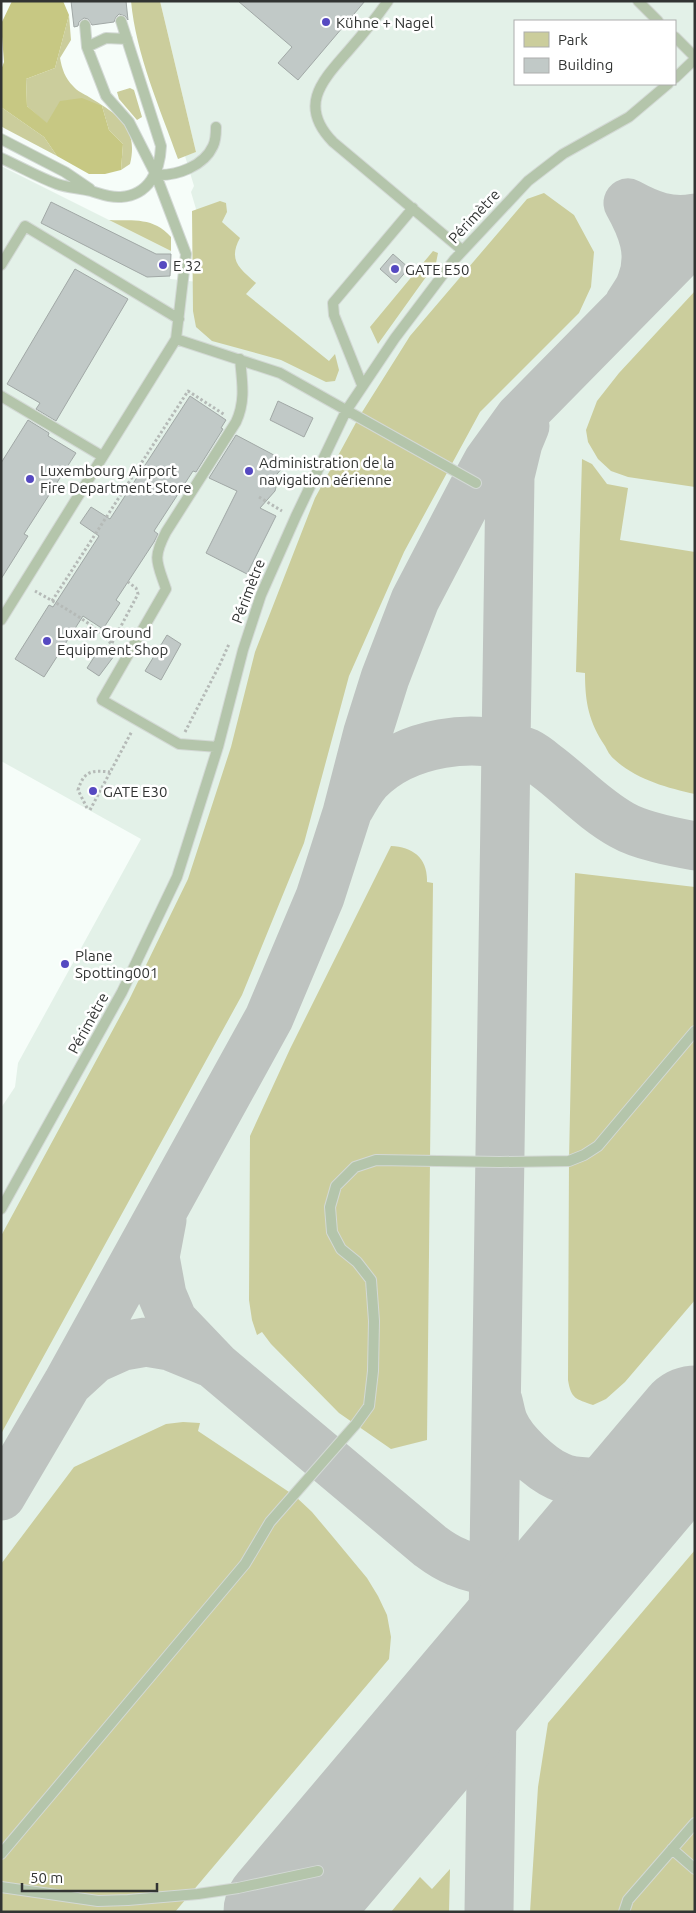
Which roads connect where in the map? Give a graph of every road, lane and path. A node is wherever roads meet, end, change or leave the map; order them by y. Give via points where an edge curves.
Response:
1 (388, 1) edge
2 (638, 1) edge
3 (657, 20) edge
4 (121, 21) dead end
5 (85, 25) dead end
6 (676, 38) edge
7 (127, 39) junction
8 (87, 47) junction
9 (695, 58) edge
10 (676, 77) edge
11 (667, 85) edge
12 (216, 127) dead end
13 (1, 139) edge
14 (1, 158) edge
15 (156, 175) junction
16 (93, 192) junction
17 (413, 208) junction
18 (462, 250) junction
19 (1, 265) edge
20 (179, 318) junction
21 (176, 339) junction
22 (240, 359) junction
23 (362, 385) junction
24 (1, 396) edge
25 (346, 411) junction
26 (230, 418) dead end
27 (102, 456) junction
28 (476, 483) dead end
29 (259, 496) dead end
30 (279, 518) dead end
31 (128, 582) dead end
32 (24, 584) junction
33 (52, 601) junction
34 (1, 620) edge
35 (104, 637) dead end
36 (231, 637) dead end
37 (112, 643) dead end
38 (133, 730) dead end
39 (178, 744) junction
40 (218, 747) junction
41 (110, 772) junction
42 (695, 1031) edge
43 (1, 1209) edge
44 (695, 1823) edge
45 (672, 1850) junction
46 (1, 1854) edge
47 (695, 1869) edge
48 (318, 1872) dead end
49 (1, 1887) edge
50 (624, 1912) edge

1 - 17 lane via 319,87 316,107 323,132
2 - 3 lane
4 - 7 lane
5 - 8 lane
6 - 9 lane
7 - 8 lane via 106,38
7 - 15 lane via 162,146
8 - 15 lane via 106,96 129,122
9 - 10 lane
11 - 18 lane, Périmètre via 629,117 563,154 528,181
12 - 15 lane via 213,147 205,157 187,170
13 - 16 lane via 65,172
14 - 16 lane via 57,184
15 - 16 lane via 136,194 114,197
15 - 20 lane via 186,254
17 - 18 lane
17 - 23 lane via 333,304 334,315
18 - 23 lane, Périmètre
19 - 20 lane via 25,226
20 - 21 lane
21 - 22 lane
21 - 27 lane
22 - 25 lane via 280,373
22 - 39 lane via 242,409 158,547 156,554 166,589 102,700
23 - 25 lane, Périmètre
24 - 27 lane
25 - 28 lane
25 - 40 lane, Périmètre via 261,595 242,650
26 - 33 path via 188,391
27 - 32 lane
29 - 30 path via 283,509
31 - 37 path via 138,594
32 - 33 path
32 - 34 lane
33 - 35 path
36 - 39 path
38 - 41 path
39 - 40 lane
40 - 43 lane, Périmètre via 177,877 122,992
41 - 41 path via 89,809 78,790 81,781 95,770
42 - 46 lane via 598,1146 584,1155 569,1161 376,1160 355,1167 336,1186 330,1208 332,1232 341,1249 371,1280 374,1321 369,1406 270,1522 245,1564
44 - 45 lane
45 - 47 lane
45 - 50 lane via 628,1900
48 - 49 lane via 214,1891 128,1900 98,1901

